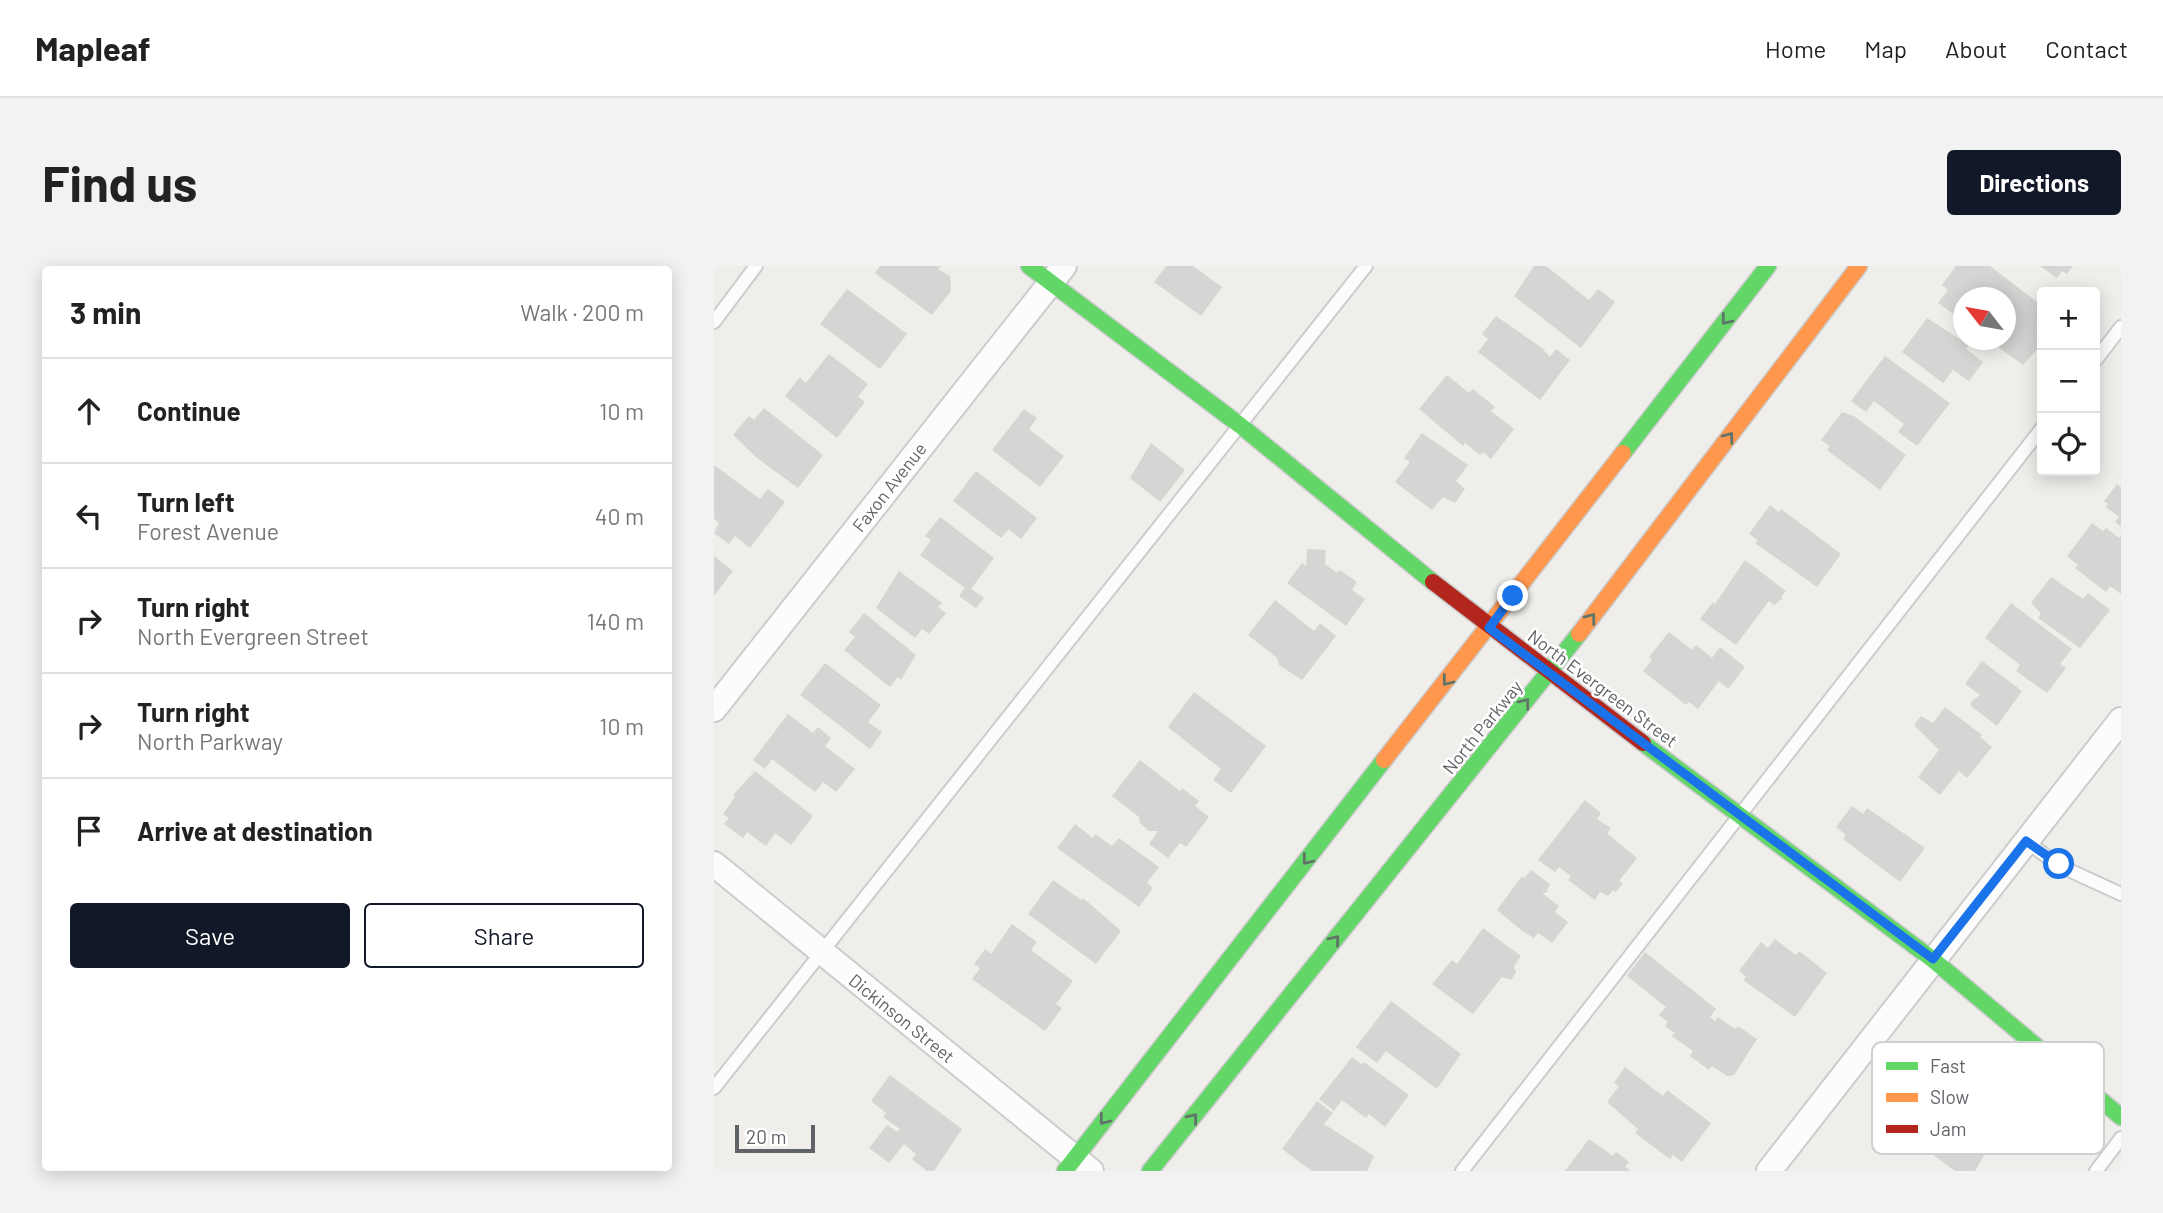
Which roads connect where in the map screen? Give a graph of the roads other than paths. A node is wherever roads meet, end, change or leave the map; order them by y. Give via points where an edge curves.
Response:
1 (756, 266) edge
2 (1028, 266) edge
3 (1366, 266) edge
4 (1768, 266) edge
5 (1860, 266) edge
6 (1058, 274) edge
7 (714, 322) edge
8 (2121, 327) edge
9 (2100, 354) edge
10 (1241, 426) junction
11 (2037, 434) edge
12 (1489, 628) junction
13 (1549, 672) junction
14 (714, 709) edge
15 (2121, 720) edge
16 (1739, 814) junction
17 (2026, 841) junction
18 (714, 864) edge
19 (2121, 894) edge
20 (821, 952) junction
21 (1933, 959) junction
22 (2032, 1042) edge
23 (714, 1088) edge
24 (2104, 1103) edge
25 (2121, 1117) edge
26 (2121, 1138) edge
27 (1077, 1167) edge
28 (1150, 1171) edge
29 (1462, 1171) edge
30 (1769, 1171) edge
31 (2096, 1171) edge

1 - 7 lane
2 - 6 main road, North Evergreen Street
3 - 10 lane
4 -> 12 main road
13 -> 5 main road, North Parkway
6 - 10 main road, North Evergreen Street
6 - 14 street, Faxon Avenue
8 - 9 lane
10 - 12 main road, North Evergreen Street
10 - 20 lane
11 - 16 lane
12 - 13 main road, North Evergreen Street
12 -> 27 main road
13 - 16 main road, North Evergreen Street
28 -> 13 main road, North Parkway
15 - 17 street
16 - 21 main road, North Evergreen Street
16 - 29 lane
17 - 19 lane via 2077,875
17 - 21 street
18 - 20 street, Dickinson Street
20 - 23 lane
20 - 27 street, Dickinson Street
21 - 22 main road, North Evergreen Street
21 - 30 street
24 - 25 main road, North Evergreen Street
26 - 31 lane

